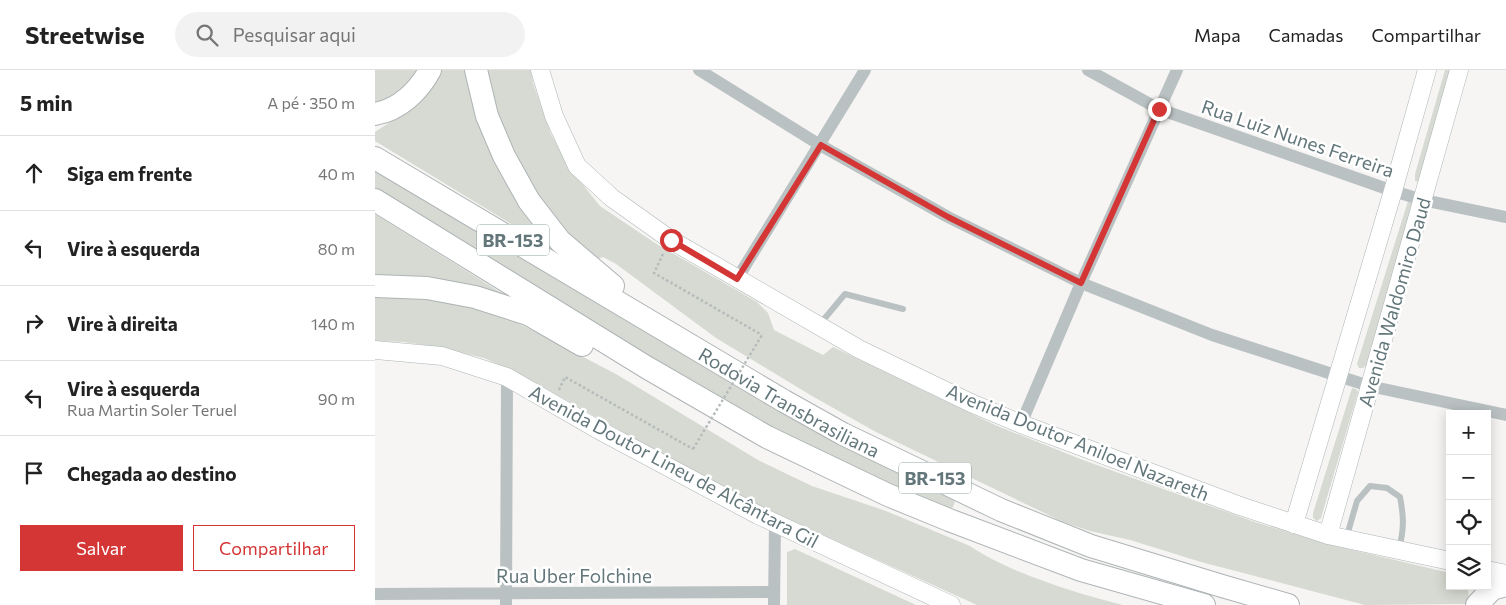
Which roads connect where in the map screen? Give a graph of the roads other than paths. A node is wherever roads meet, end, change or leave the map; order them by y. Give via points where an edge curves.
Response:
1 (430, 70) edge
2 (477, 70) edge
3 (540, 70) edge
4 (699, 70) edge
5 (865, 70) edge
6 (1087, 70) edge
7 (1177, 70) edge
8 (1427, 70) edge
9 (1459, 70) edge
10 (1159, 109) junction
11 (375, 114) edge
12 (821, 145) junction
13 (375, 158) edge
14 (1393, 191) junction
15 (375, 200) edge
16 (1423, 200) junction
17 (1506, 217) edge
18 (737, 279) junction
19 (1081, 283) junction
20 (375, 286) edge
21 (903, 309) dead end
22 (651, 322) junction
23 (819, 325) junction
24 (375, 350) edge
25 (646, 367) junction
26 (1338, 376) junction
27 (507, 377) junction
28 (1369, 386) junction
29 (1506, 415) edge
30 (1021, 424) junction
31 (775, 524) junction
32 (1294, 524) junction
33 (1328, 535) junction
34 (1346, 539) junction
35 (1399, 550) junction
36 (1446, 560) edge
37 (1081, 570) junction
38 (1491, 571) edge
39 (1506, 574) edge
40 (1506, 584) edge
41 (1473, 590) edge
42 (375, 594) edge
43 (774, 598) edge
44 (506, 599) edge
45 (951, 605) edge
46 (1146, 605) edge
47 (1205, 605) edge
48 (1288, 605) edge
49 (1475, 605) edge

1 - 11 highway via 403,102
2 - 22 highway via 487,116 529,201 560,241 636,303
3 - 18 main road, Avenida Doutor Aniloel Nazareth via 554,116 577,166 612,198 671,240
4 - 12 street
5 - 12 street
6 - 10 street, Rua Luiz Nunes Ferreira
7 - 10 street
8 - 14 main road, Avenida Waldomiro Daud
9 - 16 main road, Avenida Waldomiro Daud
10 - 14 street, Rua Luiz Nunes Ferreira
10 - 19 street
12 - 18 street
12 - 19 street via 948,217
13 - 22 highway, Rodovia Transbrasiliana / BR-153
14 - 16 street, Rua Luiz Nunes Ferreira
14 - 26 main road, Avenida Waldomiro Daud
15 - 25 highway, Rodovia Transbrasiliana / BR-153
16 - 17 street, Rua Luiz Nunes Ferreira
16 - 28 main road, Avenida Waldomiro Daud
18 - 23 main road, Avenida Doutor Aniloel Nazareth
19 - 26 street via 1212,334
19 - 30 street
20 - 25 highway via 427,288 475,297 528,314 591,350
21 - 23 lane via 845,294
22 - 48 highway, Rodovia Transbrasiliana / BR-153 via 843,434 1001,510 1091,546
23 - 30 main road, Avenida Doutor Aniloel Nazareth via 868,353
24 - 27 main road, Avenida Doutor Lineu de Alcântara Gil via 442,356
25 - 37 highway, Rodovia Transbrasiliana / BR-153 via 767,437 888,494
26 - 28 street
26 - 32 main road, Avenida Waldomiro Daud
27 - 31 main road, Avenida Doutor Lineu de Alcântara Gil
27 - 44 street
28 - 29 street
28 - 33 main road, Avenida Waldomiro Daud
30 - 32 main road, Avenida Doutor Aniloel Nazareth
31 - 43 street
31 - 45 main road, Avenida Doutor Lineu de Alcântara Gil
32 - 33 main road, Avenida Doutor Aniloel Nazareth
33 - 34 main road, Avenida Doutor Aniloel Nazareth
34 - 35 main road, Avenida Doutor Aniloel Nazareth
34 - 35 lane via 1357,501 1370,486 1387,488 1399,497 1404,514
35 - 36 main road, Avenida Doutor Aniloel Nazareth
37 - 46 highway via 1099,588
37 - 47 highway, Rodovia Transbrasiliana / BR-153
38 - 39 main road
40 - 49 highway via 1492,590
41 - 49 highway
42 - 44 street, Rua Uber Folchine via 484,594
43 - 44 street, Rua Uber Folchine via 526,594

